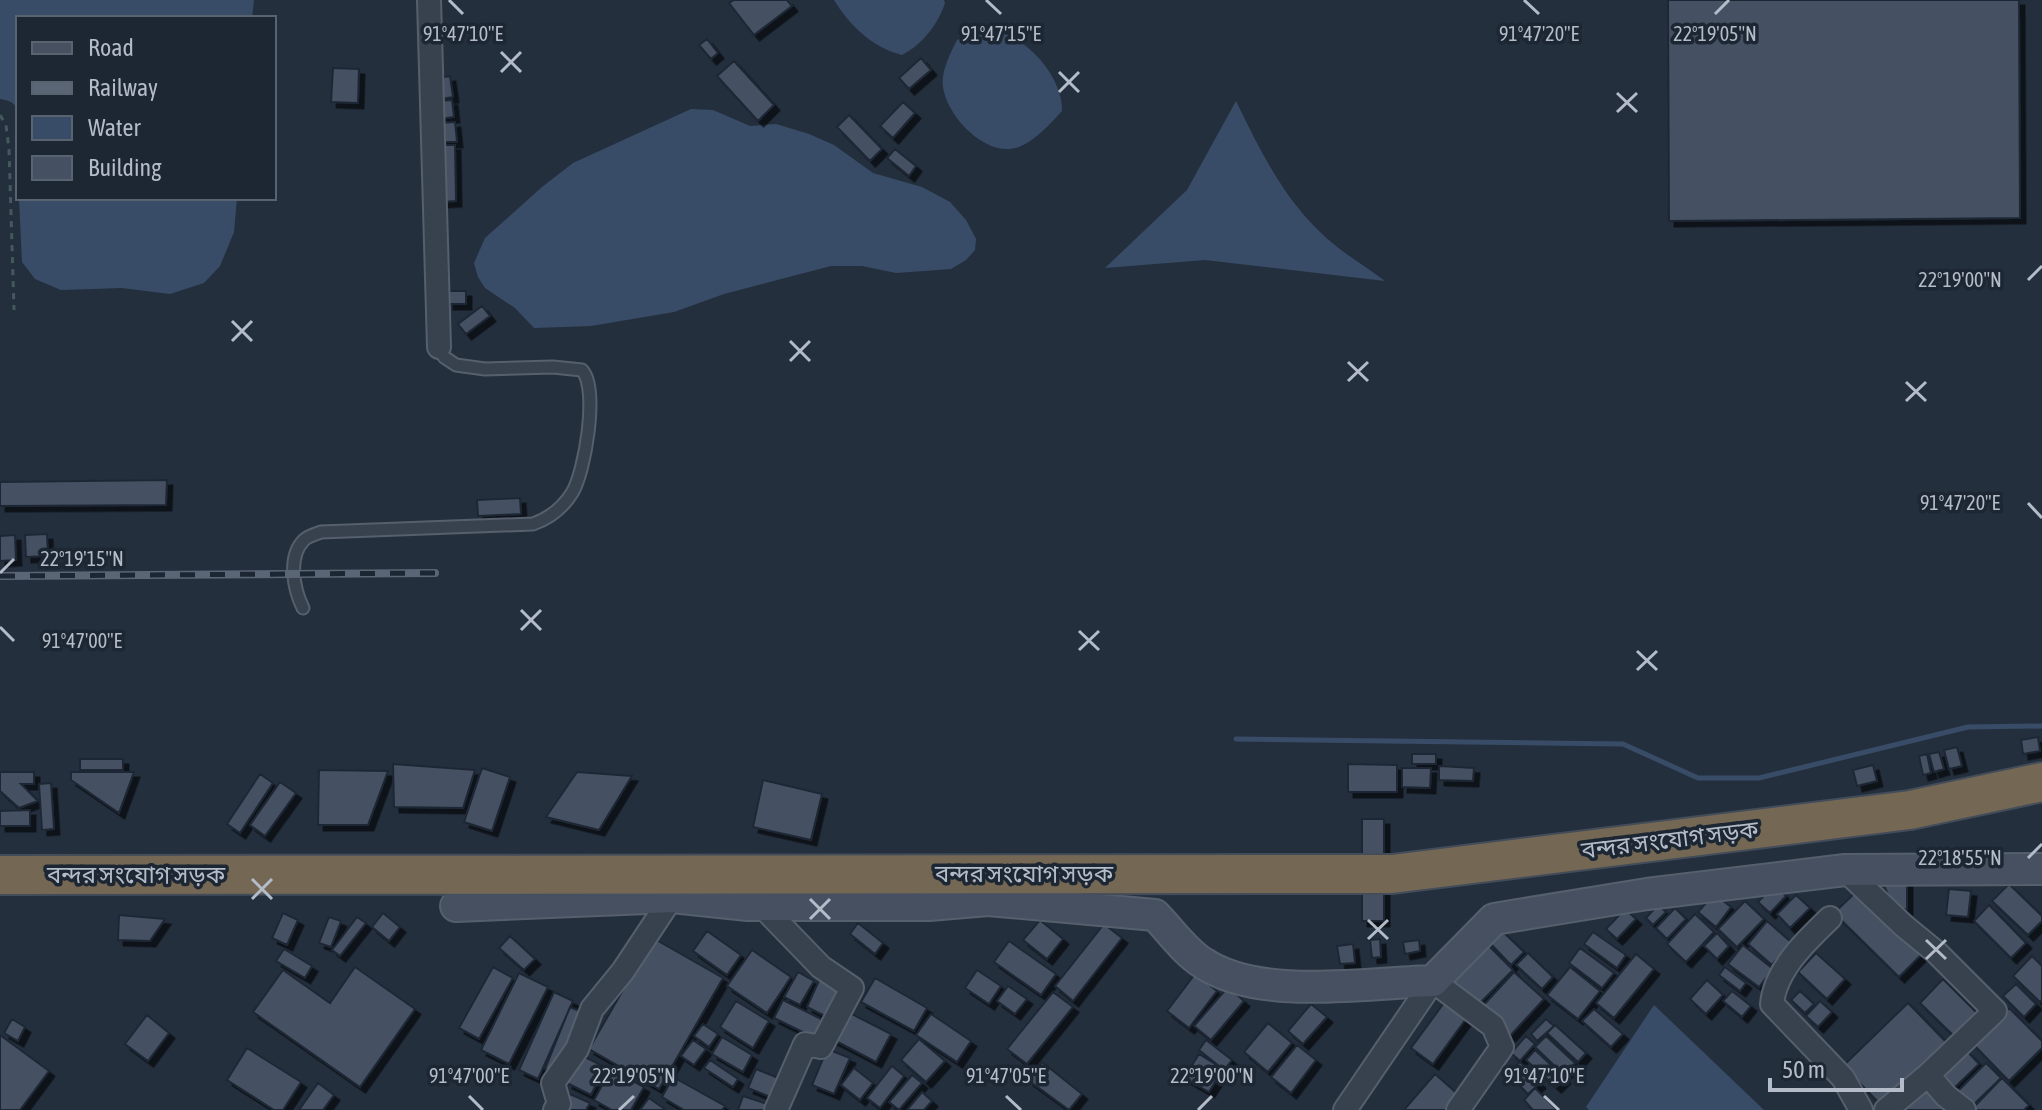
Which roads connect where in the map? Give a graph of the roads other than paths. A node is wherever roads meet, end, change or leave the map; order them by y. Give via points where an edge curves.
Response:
1 (429, 0) edge
2 (439, 347) joint
3 (303, 608) dead end
4 (2040, 782) edge
5 (2042, 869) edge
6 (1845, 870) junction
7 (0, 875) edge
8 (672, 897) junction
9 (760, 904) junction
10 (456, 906) dead end
11 (1830, 918) dead end
12 (1433, 981) junction
13 (1928, 1075) junction
14 (555, 1110) edge
15 (776, 1110) edge
16 (1345, 1110) edge
17 (1458, 1110) edge
18 (1861, 1110) edge
19 (1886, 1110) edge
20 (1964, 1110) edge

1 - 2 street
2 - 3 lane via 456,365 553,367 587,375 590,403 582,472 572,493 552,517 533,524 321,532 305,538 294,559 296,594
4 - 7 highway, বন্দর সংযোগ সড়ক via 1910,810 1392,874
5 - 6 street
6 - 12 street via 1494,919
6 - 13 street via 1995,1011
8 - 9 street
8 - 10 street
8 - 14 street via 592,1009 577,1049 553,1083 559,1104
9 - 12 street via 988,900 1155,915 1201,962 1231,978 1281,987
9 - 15 street via 821,967 852,988 821,1047 805,1044
11 - 18 street via 1792,960 1773,989 1772,1004 1843,1078
12 - 16 street
12 - 17 street via 1493,1026 1502,1047
13 - 19 street
13 - 20 street

